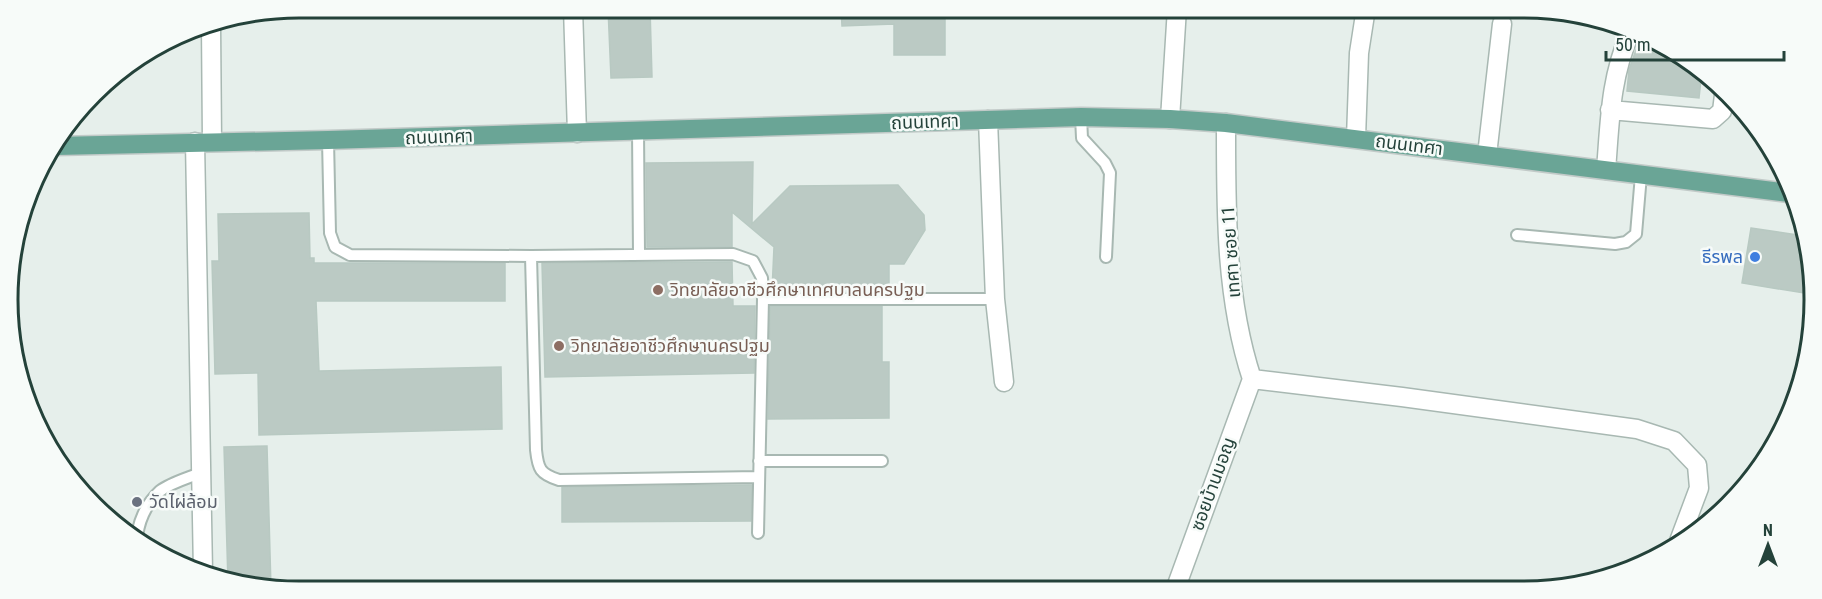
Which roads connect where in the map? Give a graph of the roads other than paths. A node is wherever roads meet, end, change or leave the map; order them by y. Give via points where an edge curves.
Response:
1 (573, 18) edge
2 (1176, 18) edge
3 (1364, 18) edge
4 (1502, 24) dead end
5 (210, 33) edge
6 (1627, 38) edge
7 (1723, 101) edge
8 (1610, 110) junction
9 (1081, 117) junction
10 (1170, 119) junction
11 (988, 120) junction
12 (1226, 123) junction
13 (638, 130) junction
14 (577, 133) junction
15 (1356, 138) junction
16 (328, 140) junction
17 (203, 142) junction
18 (63, 146) edge
19 (1487, 155) junction
20 (1606, 170) junction
21 (1641, 175) junction
22 (1783, 192) edge
23 (1517, 235) dead end
24 (639, 254) junction
25 (531, 256) junction
26 (1106, 257) dead end
27 (763, 299) junction
28 (995, 299) junction
29 (1252, 379) junction
30 (1004, 382) dead end
31 (759, 461) junction
32 (882, 461) dead end
33 (200, 473) junction
34 (759, 477) junction
35 (138, 530) edge
36 (1683, 531) edge
37 (758, 533) dead end
38 (203, 564) edge
39 (1181, 581) edge

1 - 14 street
2 - 10 street
3 - 15 street
4 - 19 street
5 - 17 street
6 - 8 street via 1612,87
7 - 8 street via 1722,111 1713,119
8 - 20 street
9 - 10 main road, ถนนเทศา
9 - 11 main road, ถนนเทศา
9 - 26 lane via 1082,138 1110,173
10 - 12 main road, ถนนเทศา
11 - 13 main road, ถนนเทศา
11 - 28 street
12 - 15 main road, ถนนเทศา
12 - 29 street, เทศา ซอย 11 via 1229,266 1242,345
13 - 14 main road, ถนนเทศา
13 - 24 lane
14 - 16 main road, ถนนเทศา
15 - 19 main road, ถนนเทศา
16 - 17 main road, ถนนเทศา
16 - 25 lane via 330,233 335,247 350,255
17 - 18 main road, ถนนเทศา
17 - 33 street
19 - 20 main road, ถนนเทศา
20 - 21 main road, ถนนเทศา
21 - 22 main road, ถนนเทศา
21 - 23 lane via 1635,234 1626,242
24 - 25 lane
24 - 27 lane via 733,254 753,261 762,278
25 - 34 lane via 537,465 546,476 559,480
27 - 28 lane
27 - 31 lane
28 - 30 street
29 - 36 street via 1637,429 1674,441 1697,465 1699,488
29 - 39 street, ซอยบ้านมอญ
31 - 32 lane
31 - 34 lane
33 - 35 lane via 161,490 143,514
33 - 38 street
34 - 37 lane

